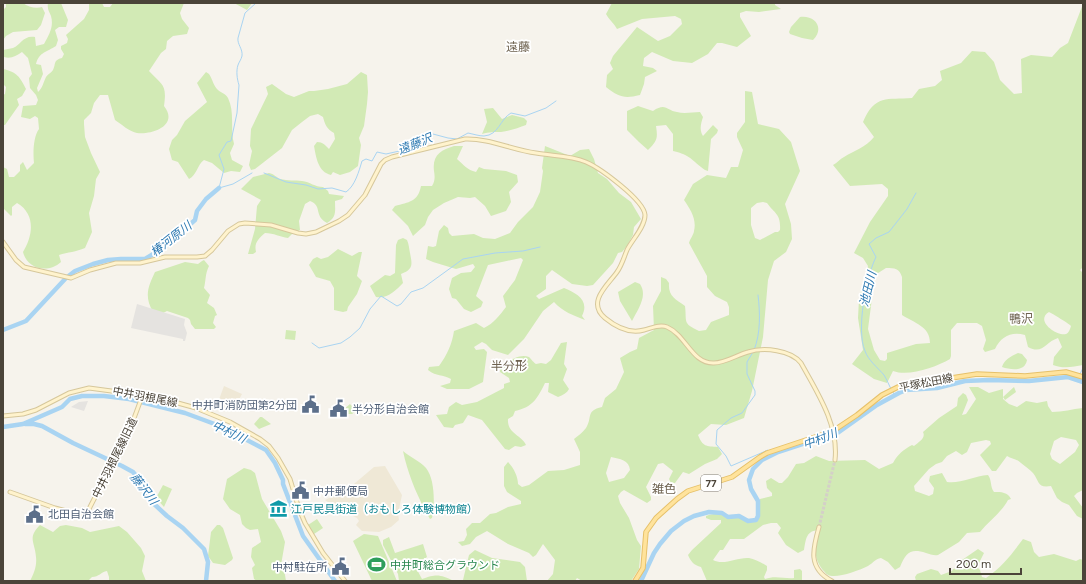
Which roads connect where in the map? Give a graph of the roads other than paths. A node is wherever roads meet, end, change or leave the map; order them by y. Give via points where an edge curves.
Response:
1 (3, 242) edge
2 (1083, 377) edge
3 (143, 396) junction
4 (3, 416) edge
5 (834, 432) junction
6 (835, 460) tunnel mouth
7 (10, 492) dead end
8 (818, 527) tunnel mouth
9 (345, 581) edge
10 (635, 581) edge
11 (832, 581) edge

1 - 5 street via 24,267 71,278 116,263 140,263 165,257 205,256 228,231 239,224 271,225 302,234 316,232 348,215 365,195 384,160 436,146 470,139 537,154 578,159 607,174 634,198 645,214 643,224 627,250 622,265 600,295 598,305 602,315 629,331 660,326 668,328 702,360 709,363 723,362 756,350 791,354 801,363
2 - 5 main road, 平塚松田線 / 77 via 1066,372 1017,376 983,374 907,385 882,395
3 - 4 street, 中井羽根尾線 via 97,389 78,390 36,410
3 - 7 street, 中井羽根尾線旧道 via 116,460 90,510 80,514
3 - 9 street, 中井羽根尾線 via 177,402 212,414 269,446 290,479 299,509 316,543
5 - 6 street
5 - 10 main road, 平塚松田線 / 77 via 767,453 732,477 695,488 683,495 648,528 643,568
8 - 11 street via 814,549 815,563 822,574

